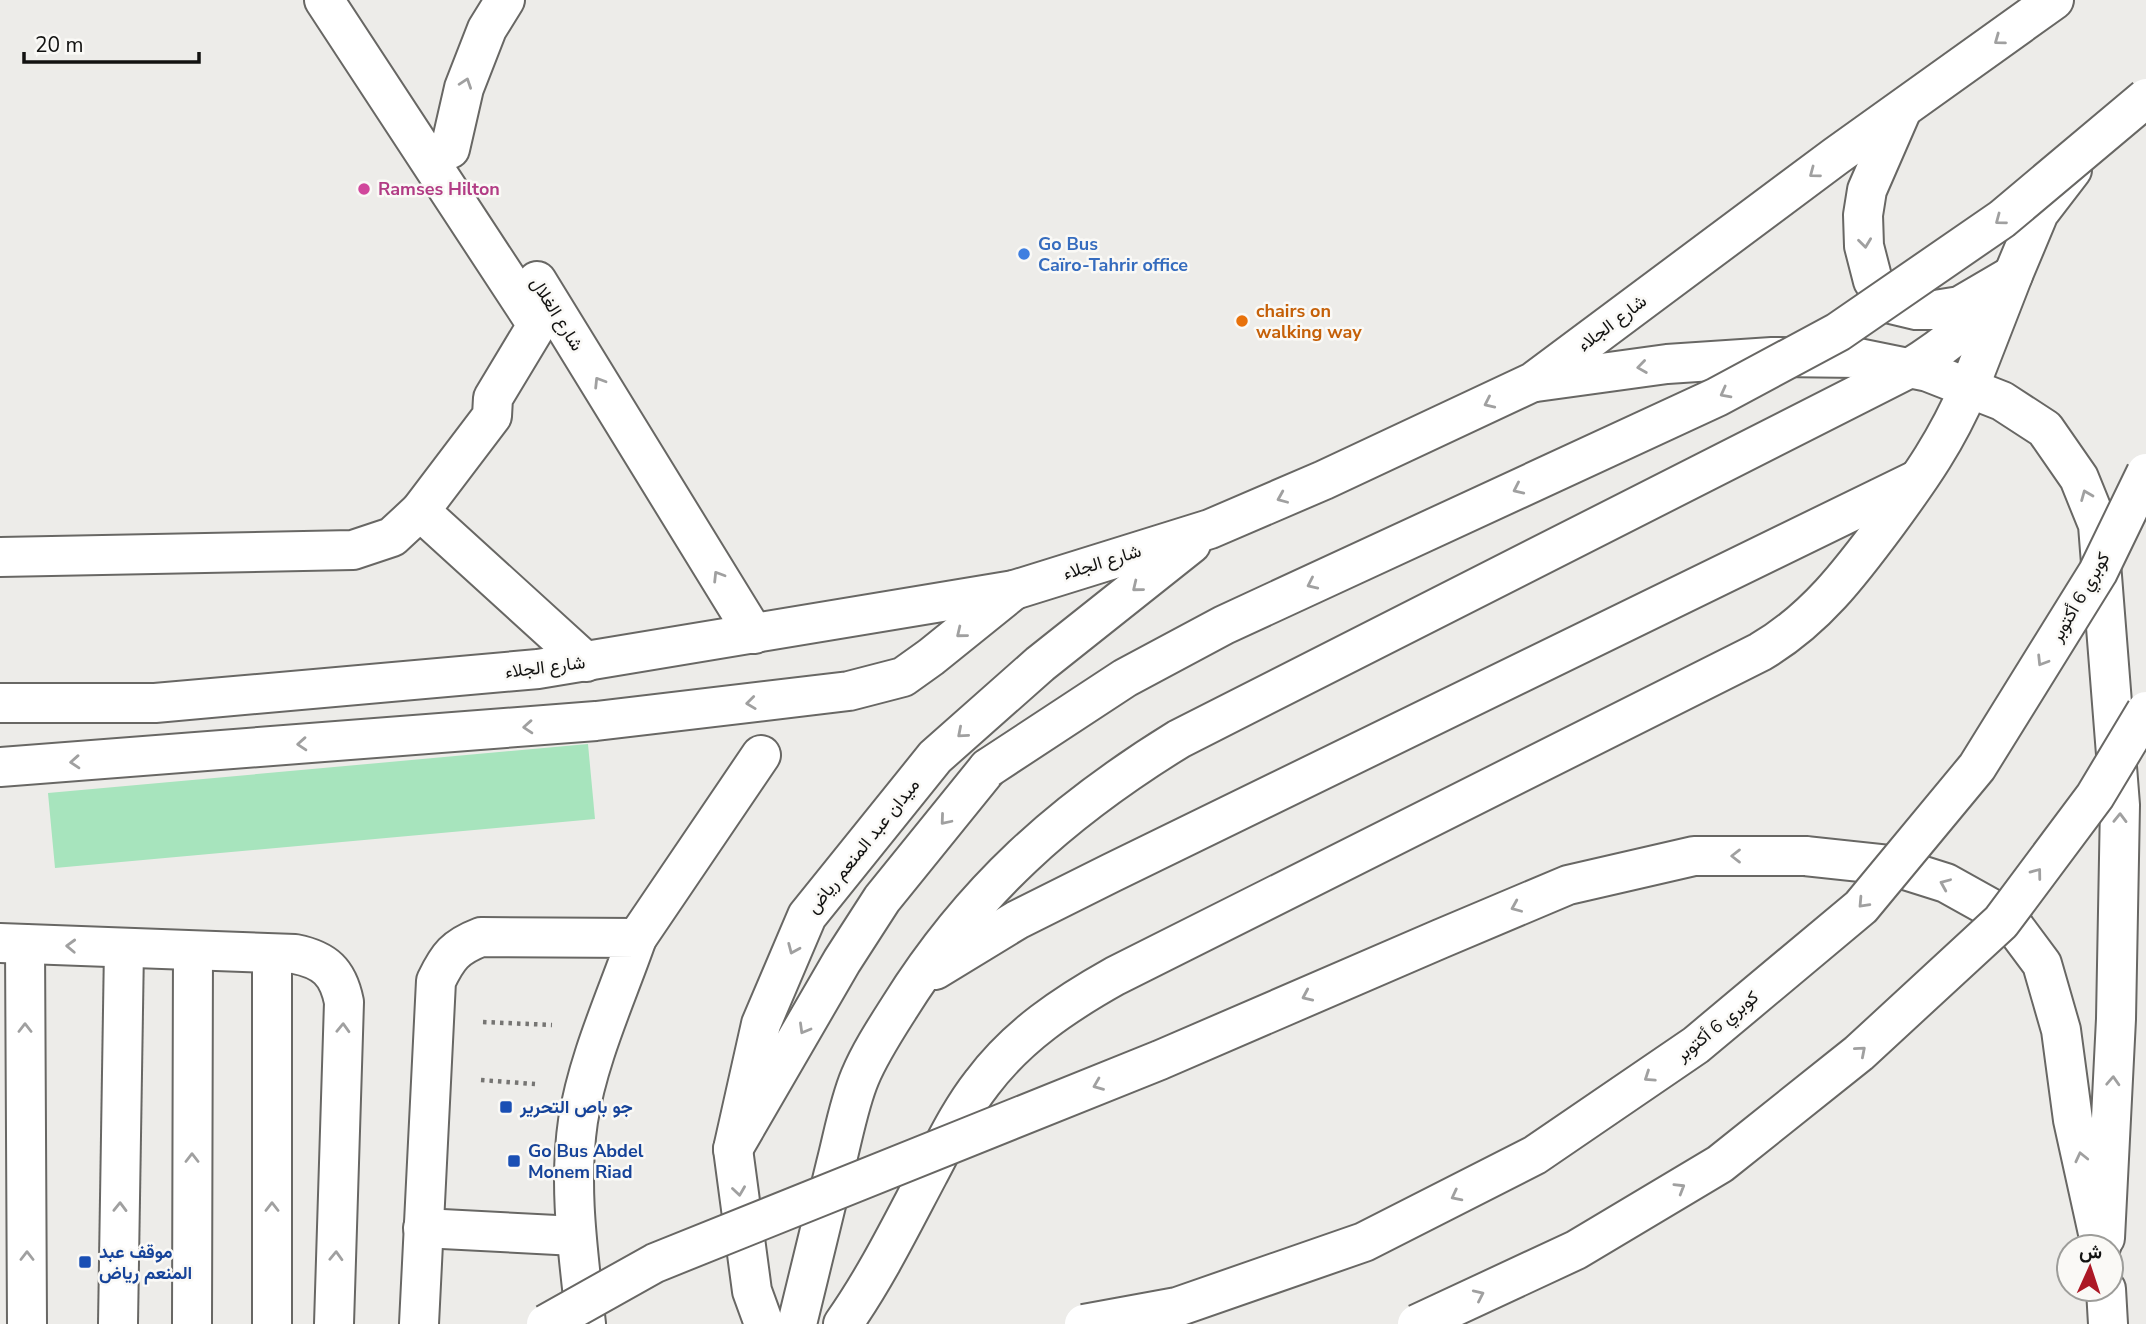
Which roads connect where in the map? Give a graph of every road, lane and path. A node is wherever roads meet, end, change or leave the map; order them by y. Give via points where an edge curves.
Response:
1 (324, 0) edge
2 (350, 0) edge
3 (505, 0) edge
4 (2054, 0) edge
5 (2146, 79) edge
6 (2146, 98) edge
7 (1902, 109) junction
8 (450, 149) junction
9 (2013, 275) junction
10 (548, 321) junction
11 (1908, 369) junction
12 (1534, 382) junction
13 (1969, 388) junction
14 (2146, 473) edge
15 (1920, 478) junction
16 (420, 511) junction
17 (1209, 529) junction
18 (0, 557) edge
19 (1014, 590) junction
20 (754, 634) junction
21 (586, 662) junction
22 (0, 703) edge
23 (2146, 711) edge
24 (761, 755) dead end
25 (0, 767) edge
26 (2146, 854) edge
27 (2118, 910) junction
28 (637, 938) junction
29 (13, 943) edge
30 (124, 948) junction
31 (193, 951) junction
32 (272, 954) junction
33 (913, 985) junction
34 (433, 1020) junction
35 (605, 1028) junction
36 (430, 1077) junction
37 (585, 1087) junction
38 (733, 1149) junction
39 (424, 1228) junction
40 (2100, 1233) edge
41 (2104, 1233) edge
42 (576, 1236) junction
43 (2107, 1303) edge
44 (27, 1324) edge
45 (118, 1324) edge
46 (192, 1324) edge
47 (272, 1324) edge
48 (334, 1324) edge
49 (419, 1324) edge
50 (546, 1324) edge
51 (586, 1324) edge
52 (764, 1324) edge
53 (797, 1324) edge
54 (843, 1324) edge
55 (1084, 1324) edge
56 (1417, 1324) edge
57 (2108, 1324) edge

1 - 10 main road
2 - 8 main road, شارع الغلال
8 -> 3 main road via 464,88 487,29
4 -> 7 main road, شارع الجلاء
5 - 9 main road via 2123,100 2039,213
6 -> 38 main road, bridge via 2002,219 1838,332 1717,397 1224,625 1125,678 988,768 882,899
7 -> 9 main road via 1871,181 1863,215 1864,246 1873,281 1891,304 1935,310 1960,306
7 -> 12 main road, شارع الجلاء
8 - 10 main road, شارع الغلال via 514,245
9 - 11 main road via 1966,328
9 - 13 main road
10 - 16 main road via 493,398 492,416
20 -> 10 main road, شارع الغلال
11 -> 12 main road via 1858,358 1772,357 1667,364
11 - 13 main road
11 - 33 main road via 1190,734 1127,771 1023,855 949,936
12 -> 17 main road, شارع الجلاء
13 - 15 main road via 1948,435
27 -> 13 main road via 2120,805 2098,524 2079,478 2045,429 2002,401
14 -> 55 main road, كوبري 6 أكتوبر, bridge via 2098,572 1977,767 1861,906 1696,1045 1535,1155 1364,1242 1177,1307
15 - 33 main road via 1087,885 994,934
15 - 54 main road via 1851,572 1784,638 1115,976 1043,1021 983,1081 960,1114 882,1263
16 - 18 main road via 392,537 353,550
16 - 21 main road
17 - 19 main road, شارع الجلاء
17 -> 38 main road, ميدان عبد المنعم رياض via 1040,664 935,757 807,916 761,1024
19 - 20 main road, شارع الجلاء
19 -> 25 main road via 903,677 849,691 596,721
20 - 21 main road, شارع الجلاء
21 - 22 main road, شارع الجلاء via 155,703
56 -> 23 main road, bridge via 1576,1250 1720,1164 1859,1053 2001,922 2095,796
24 - 28 main road
26 - 27 main road
41 -> 27 main road
28 - 34 main road via 481,937 460,945 445,961 436,981
28 - 35 main road
30 -> 29 main road
44 -> 29 main road
30 - 31 main road
45 -> 30 main road
31 - 32 main road
46 -> 31 main road
47 -> 32 main road
48 -> 32 main road via 344,1002 341,987 323,963 302,955
33 - 53 main road via 859,1078
34 - 35 path
34 - 36 main road
35 - 37 main road
36 - 37 path
36 - 39 main road
37 - 42 main road via 575,1161
38 -> 52 main road, ميدان عبد المنعم رياض via 752,1291
39 - 42 main road
39 - 49 main road
40 -> 50 main road, bridge via 2073,1120 2061,1030 2042,964 2007,917 1946,883 1889,866 1805,856 1695,856 1568,885 1160,1060 656,1263
42 - 51 main road
43 - 57 main road

